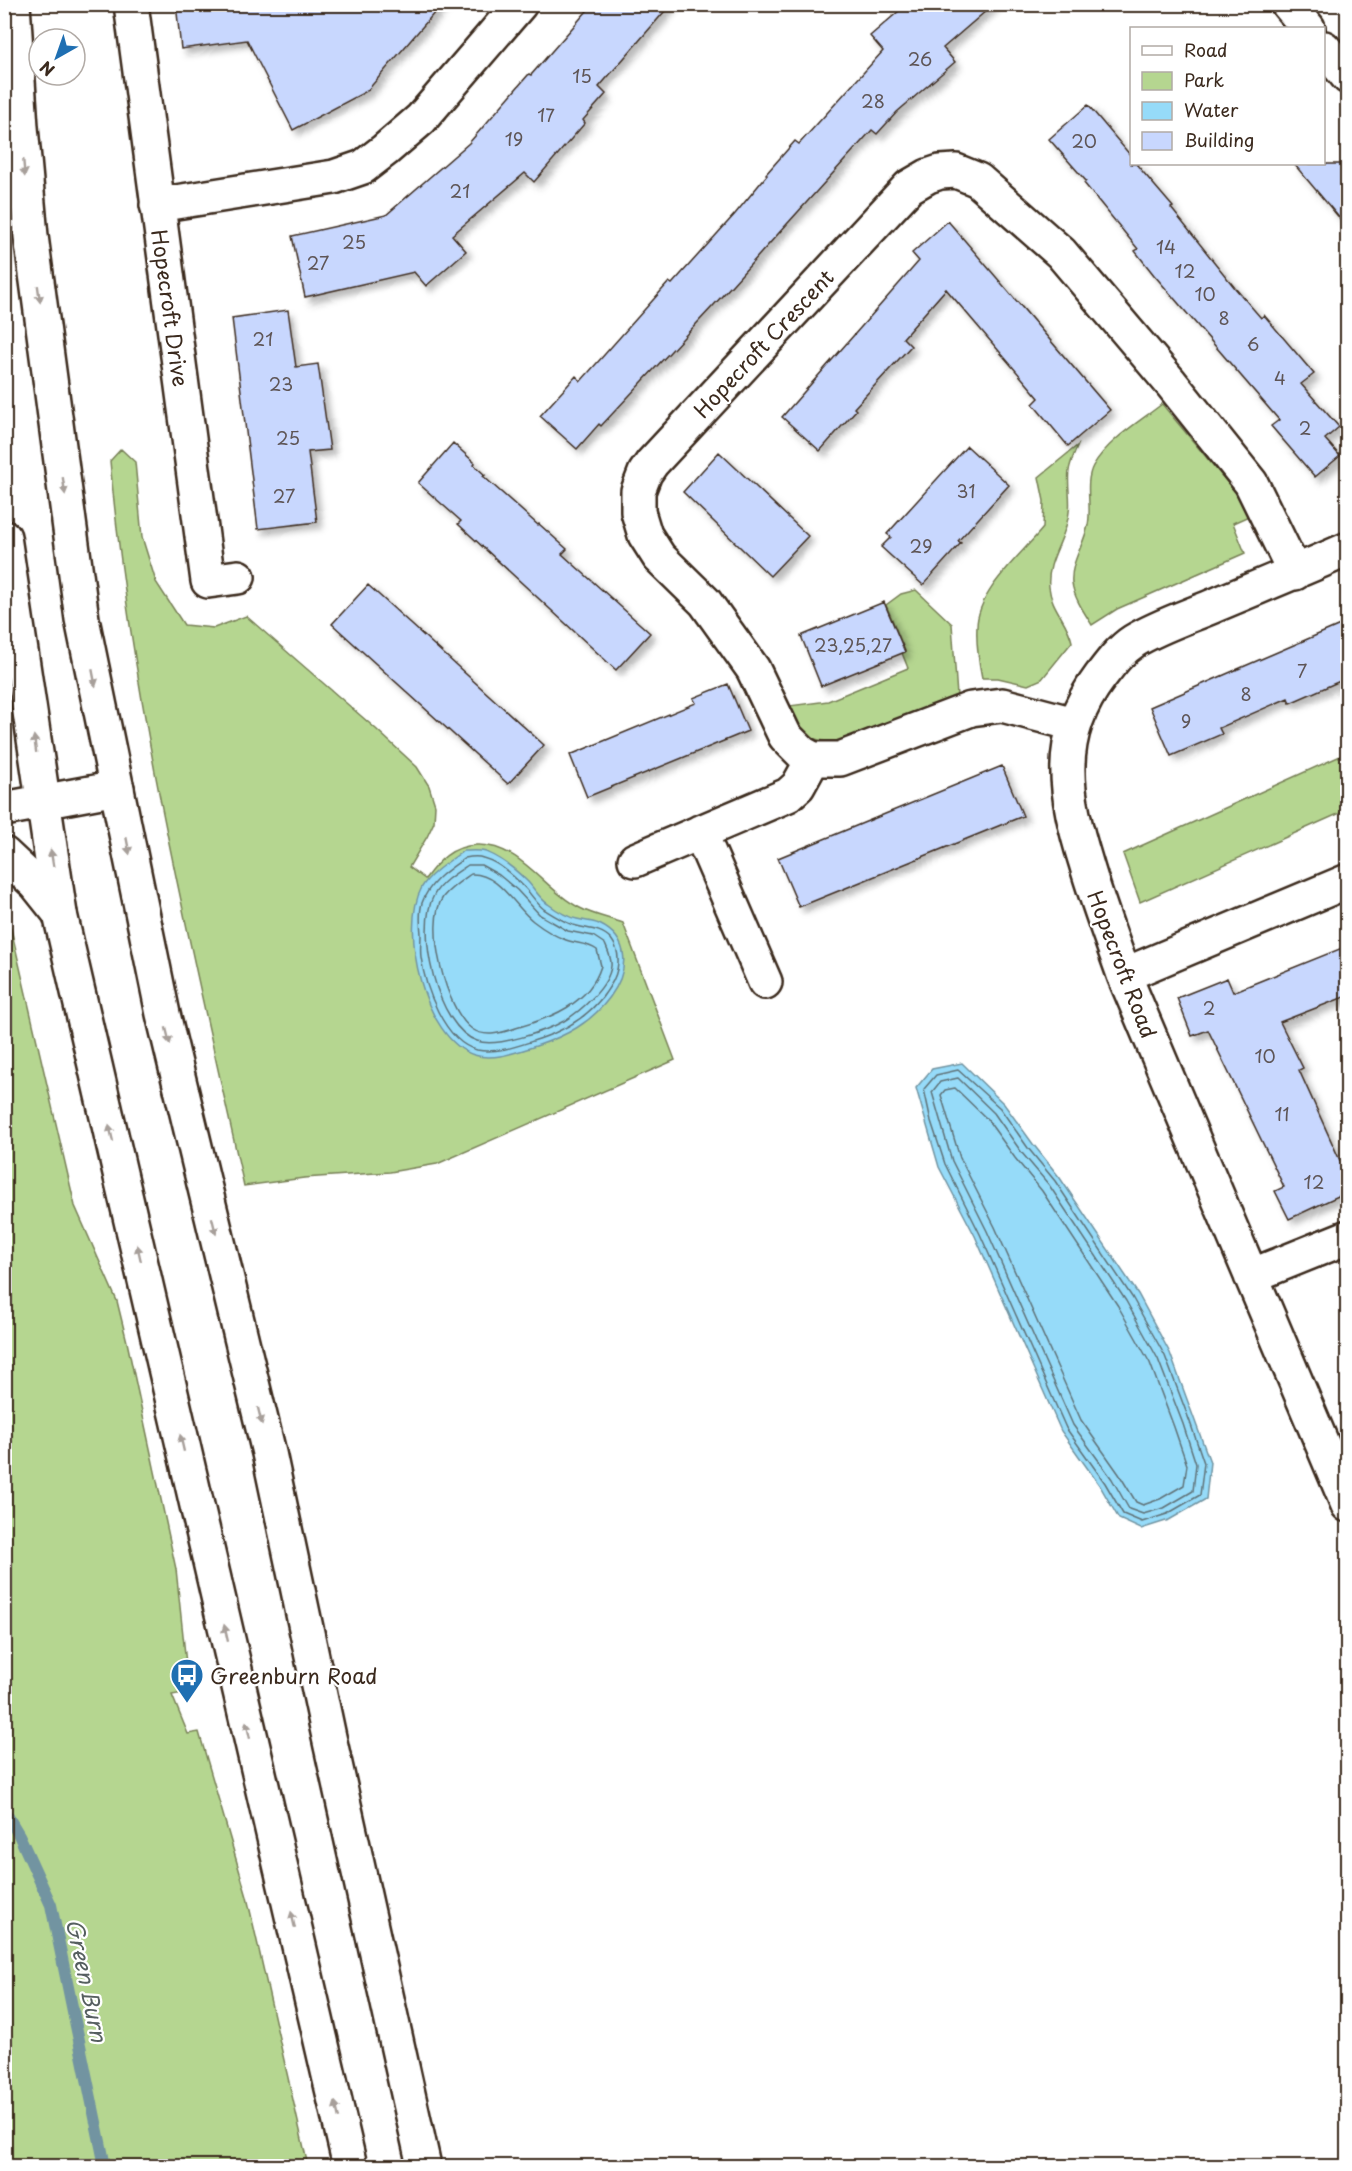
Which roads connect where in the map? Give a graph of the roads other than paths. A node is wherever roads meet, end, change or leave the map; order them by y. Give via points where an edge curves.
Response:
1 (13, 4) edge
2 (131, 4) edge
3 (520, 4) edge
4 (1287, 4) edge
5 (1307, 27) edge
6 (1325, 50) edge
7 (1347, 76) edge
8 (157, 205) junction
9 (4, 537) edge
10 (1347, 549) edge
11 (1295, 573) junction
12 (238, 577) dead end
13 (8, 603) edge
14 (1074, 724) junction
15 (813, 759) junction
16 (117, 788) junction
17 (43, 802) junction
18 (4, 809) edge
19 (700, 832) junction
20 (4, 854) edge
21 (635, 860) dead end
22 (1347, 881) edge
23 (60, 914) junction
24 (1124, 975) junction
25 (765, 982) dead end
26 (1347, 1238) edge
27 (1251, 1276) junction
28 (1347, 1505) edge
29 (350, 2166) edge
30 (424, 2166) edge

1 -> 16 street via 31,236 82,619
2 - 8 street, Hopecroft Drive
3 - 8 street via 421,119 363,167 334,177
4 - 5 street
6 - 7 street
8 - 12 street, Hopecroft Drive via 208,581
9 - 13 street
10 - 11 street, Hopecroft Road
11 - 14 street, Hopecroft Road via 1154,630 1132,643 1087,695
11 - 15 street, Hopecroft Crescent via 1251,483 1060,253 978,180 956,171 928,176 909,187 673,439 649,468 638,491 638,512 645,535 659,557 705,602 753,669 785,736
17 -> 13 street
14 - 15 street via 1002,705 971,709 840,759
14 - 24 street, Hopecroft Road via 1067,776 1073,819
15 - 19 street via 798,786 788,795
16 - 17 street
16 -> 30 street via 163,1014 269,1453
17 - 18 street
23 -> 17 street
19 - 21 street
19 - 25 street
20 - 23 street
22 - 24 street
29 -> 23 street
24 - 27 street, Hopecroft Road
26 - 27 street
27 - 28 street, Hopecroft Road

